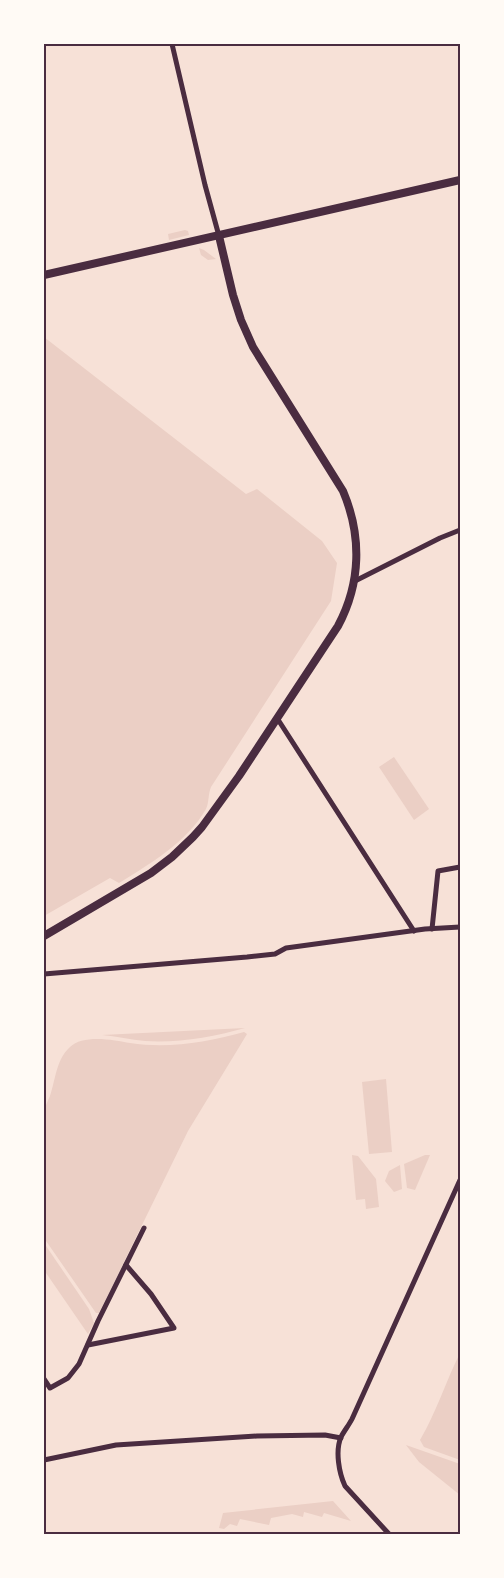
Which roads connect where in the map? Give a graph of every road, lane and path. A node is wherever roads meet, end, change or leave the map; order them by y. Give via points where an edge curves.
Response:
1 (172, 44) edge
2 (460, 180) edge
3 (219, 236) junction
4 (44, 275) edge
5 (460, 530) edge
6 (355, 581) junction
7 (277, 718) junction
8 (460, 867) edge
9 (460, 927) edge
10 (432, 929) junction
11 (414, 931) junction
12 (44, 936) edge
13 (44, 974) edge
14 (460, 1180) edge
15 (144, 1228) dead end
16 (126, 1265) junction
17 (88, 1344) junction
18 (44, 1379) edge
19 (341, 1438) junction
20 (44, 1460) edge
21 (389, 1534) edge

1 - 3 street
2 - 3 street
3 - 4 street
3 - 6 street via 233,295 250,342 350,508 356,538
5 - 6 street
6 - 7 street via 338,626
7 - 11 street
7 - 12 street via 202,827 172,857 144,878
8 - 10 street via 438,871
9 - 10 street
10 - 11 street
11 - 13 street via 286,948 275,954
14 - 19 street
15 - 16 street
16 - 17 street
16 - 17 street via 174,1328
17 - 18 street via 68,1378 50,1388
19 - 20 street via 325,1434 257,1436 116,1445
19 - 21 street via 339,1458 345,1486

